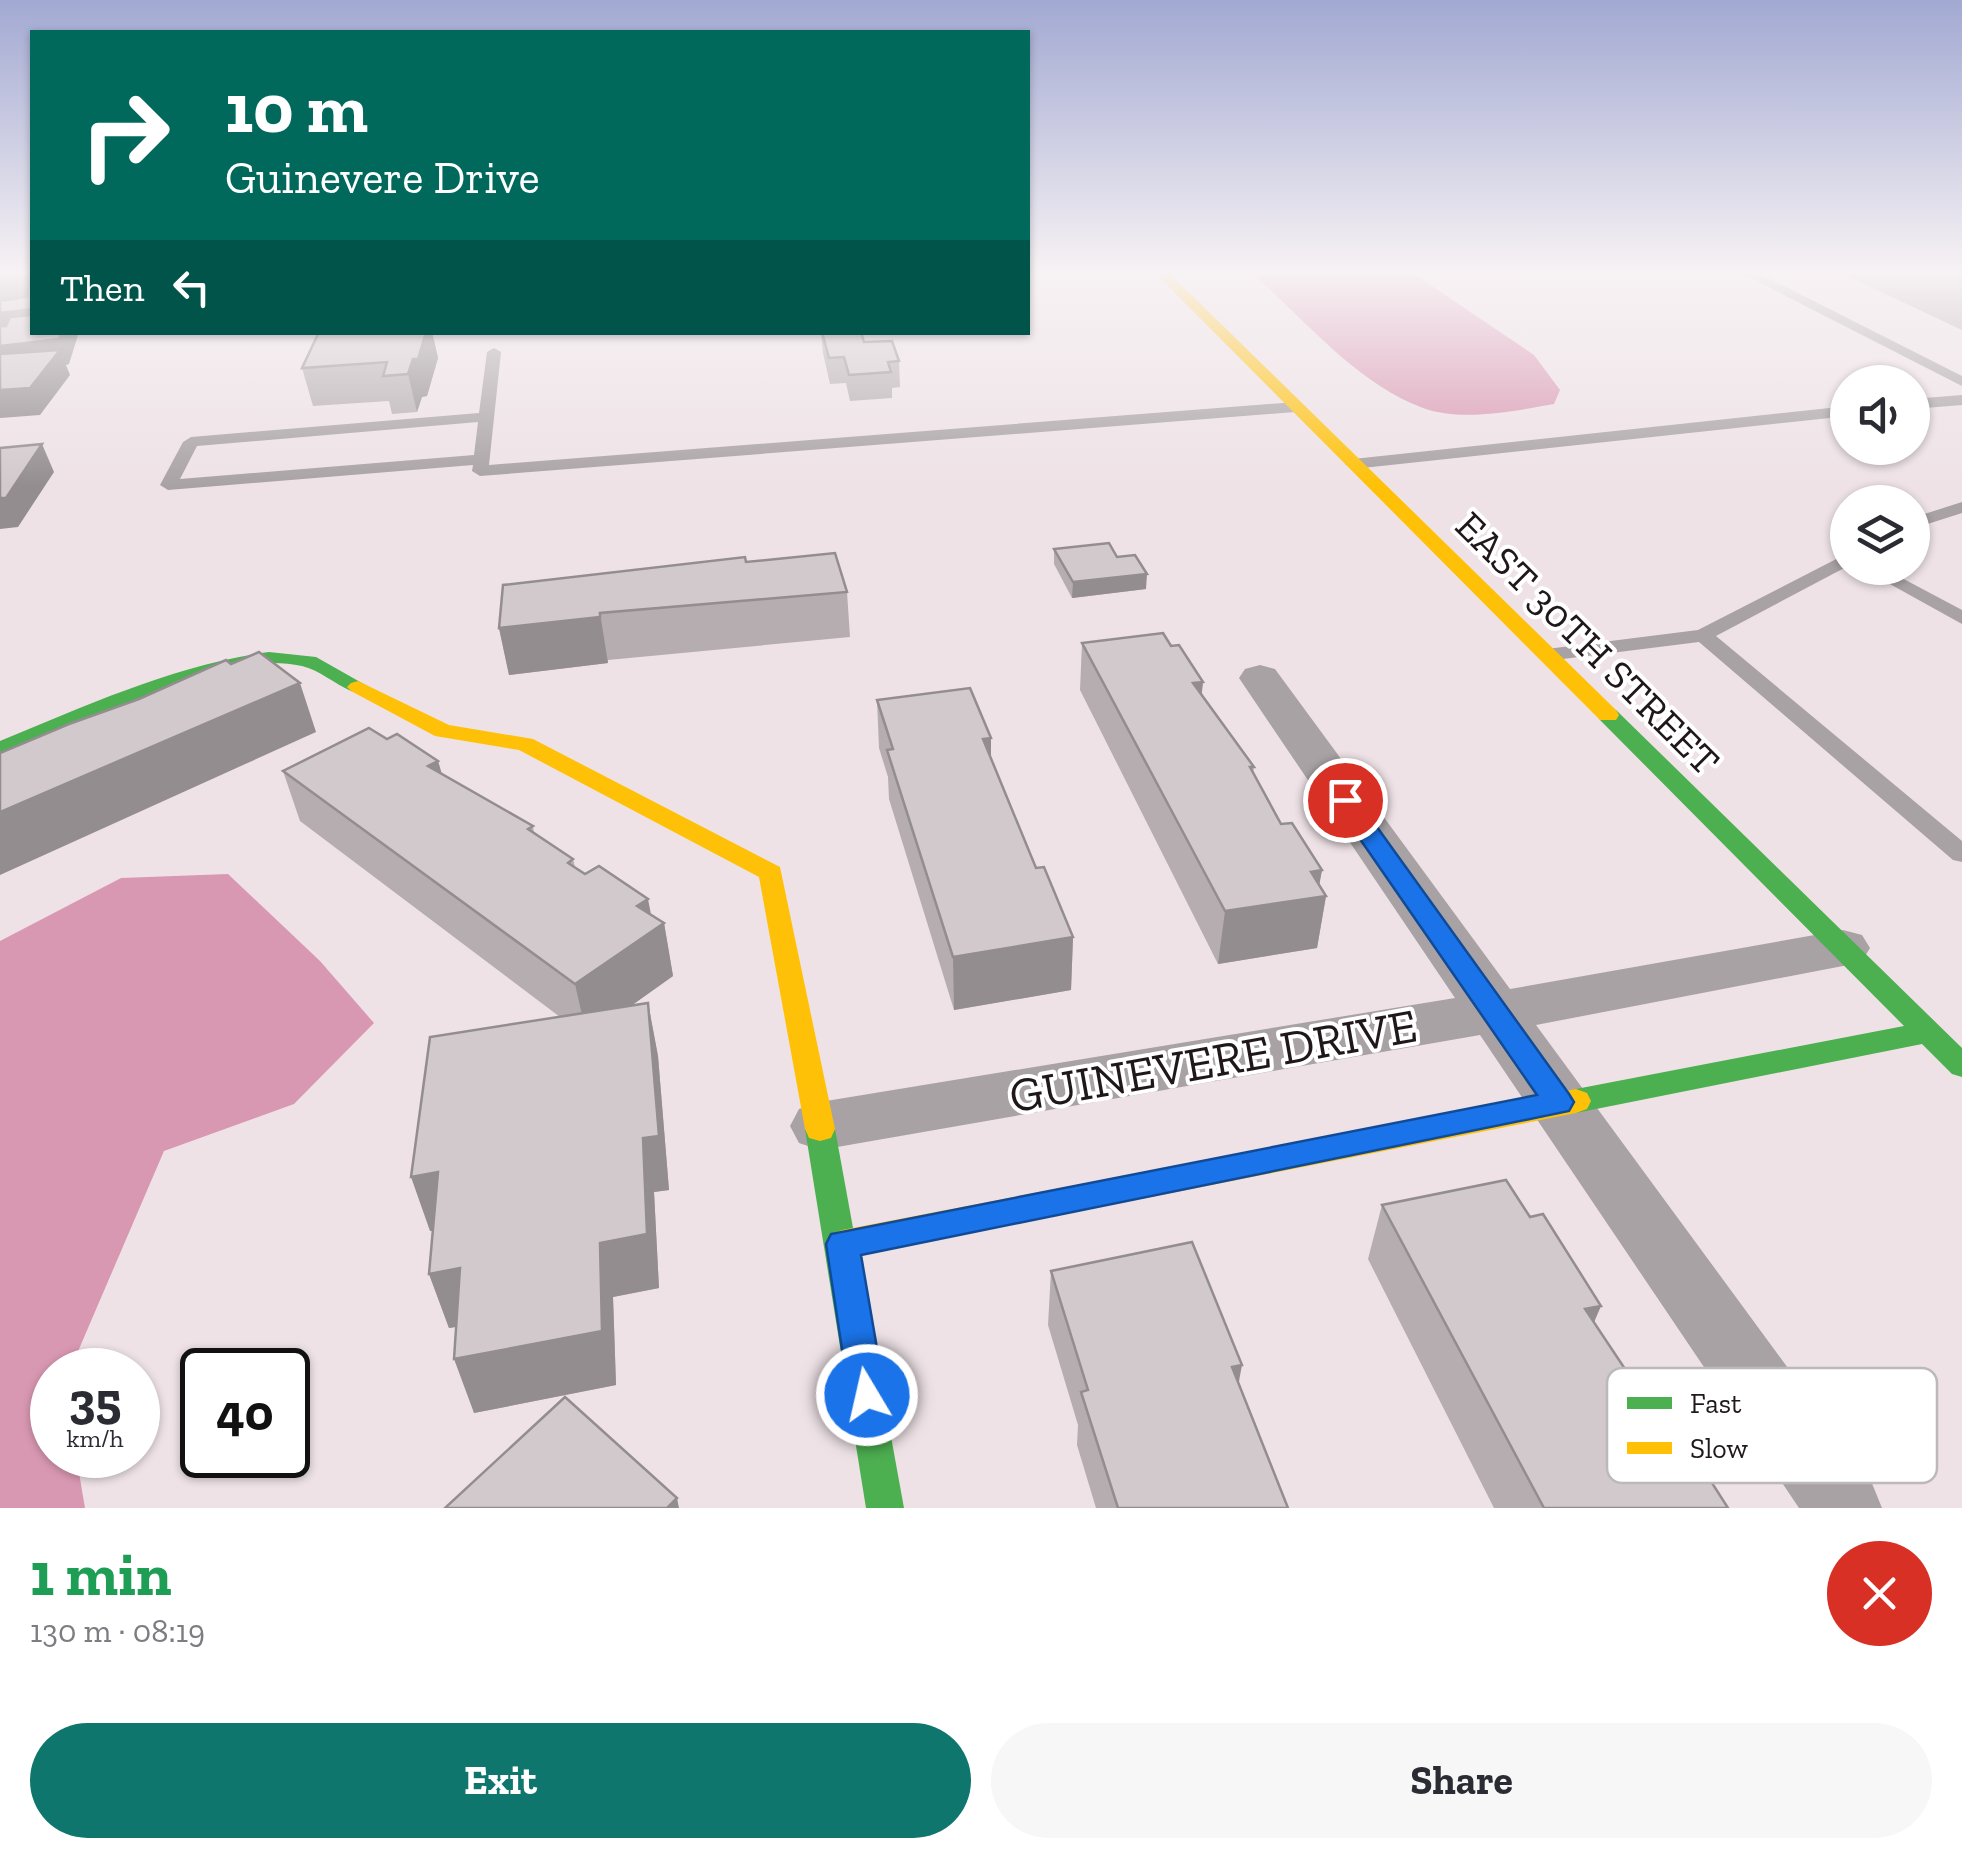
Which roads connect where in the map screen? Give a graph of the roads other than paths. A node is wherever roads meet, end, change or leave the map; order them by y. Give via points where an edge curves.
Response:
1 (1233, 344) edge
2 (1888, 344) edge
3 (494, 352) dead end
4 (1962, 382) edge
5 (1962, 400) edge
6 (1930, 403) edge
7 (1295, 406) junction
8 (1830, 413) edge
9 (487, 417) junction
10 (482, 459) junction
11 (1353, 464) junction
12 (1962, 507) edge
13 (1930, 518) edge
14 (1830, 568) edge
15 (1901, 585) edge
16 (1962, 618) edge
17 (1703, 636) junction
18 (1547, 655) junction
19 (1260, 678) dead end
20 (0, 748) edge
21 (1962, 854) edge
22 (1843, 948) junction
23 (1495, 1012) junction
24 (1928, 1032) junction
25 (1962, 1066) edge
26 (1558, 1102) junction
27 (820, 1126) junction
28 (842, 1244) junction
29 (1745, 1368) edge
30 (1826, 1483) edge
31 (886, 1508) edge
32 (1844, 1508) edge

1 - 7 street, EAST 30TH STREET
2 - 4 lane
3 - 9 lane
5 - 6 lane
7 - 10 lane via 480,472
7 - 11 street, EAST 30TH STREET
8 - 11 lane
9 - 10 lane
9 - 10 lane via 192,442 168,485
11 - 18 street, EAST 30TH STREET
12 - 13 lane
14 - 17 lane
15 - 16 lane
17 - 18 lane
17 - 21 lane
18 - 22 street, EAST 30TH STREET
19 - 23 street
20 - 27 street via 185,674 271,658 315,664 443,731 525,744 771,872
22 - 23 street, GUINEVERE DRIVE
22 - 24 street, EAST 30TH STREET
23 - 26 street
23 - 27 street, GUINEVERE DRIVE
24 - 25 street, EAST 30TH STREET
24 - 26 street
26 - 28 street
26 - 29 street
27 - 28 street
28 - 31 street
30 - 32 street

